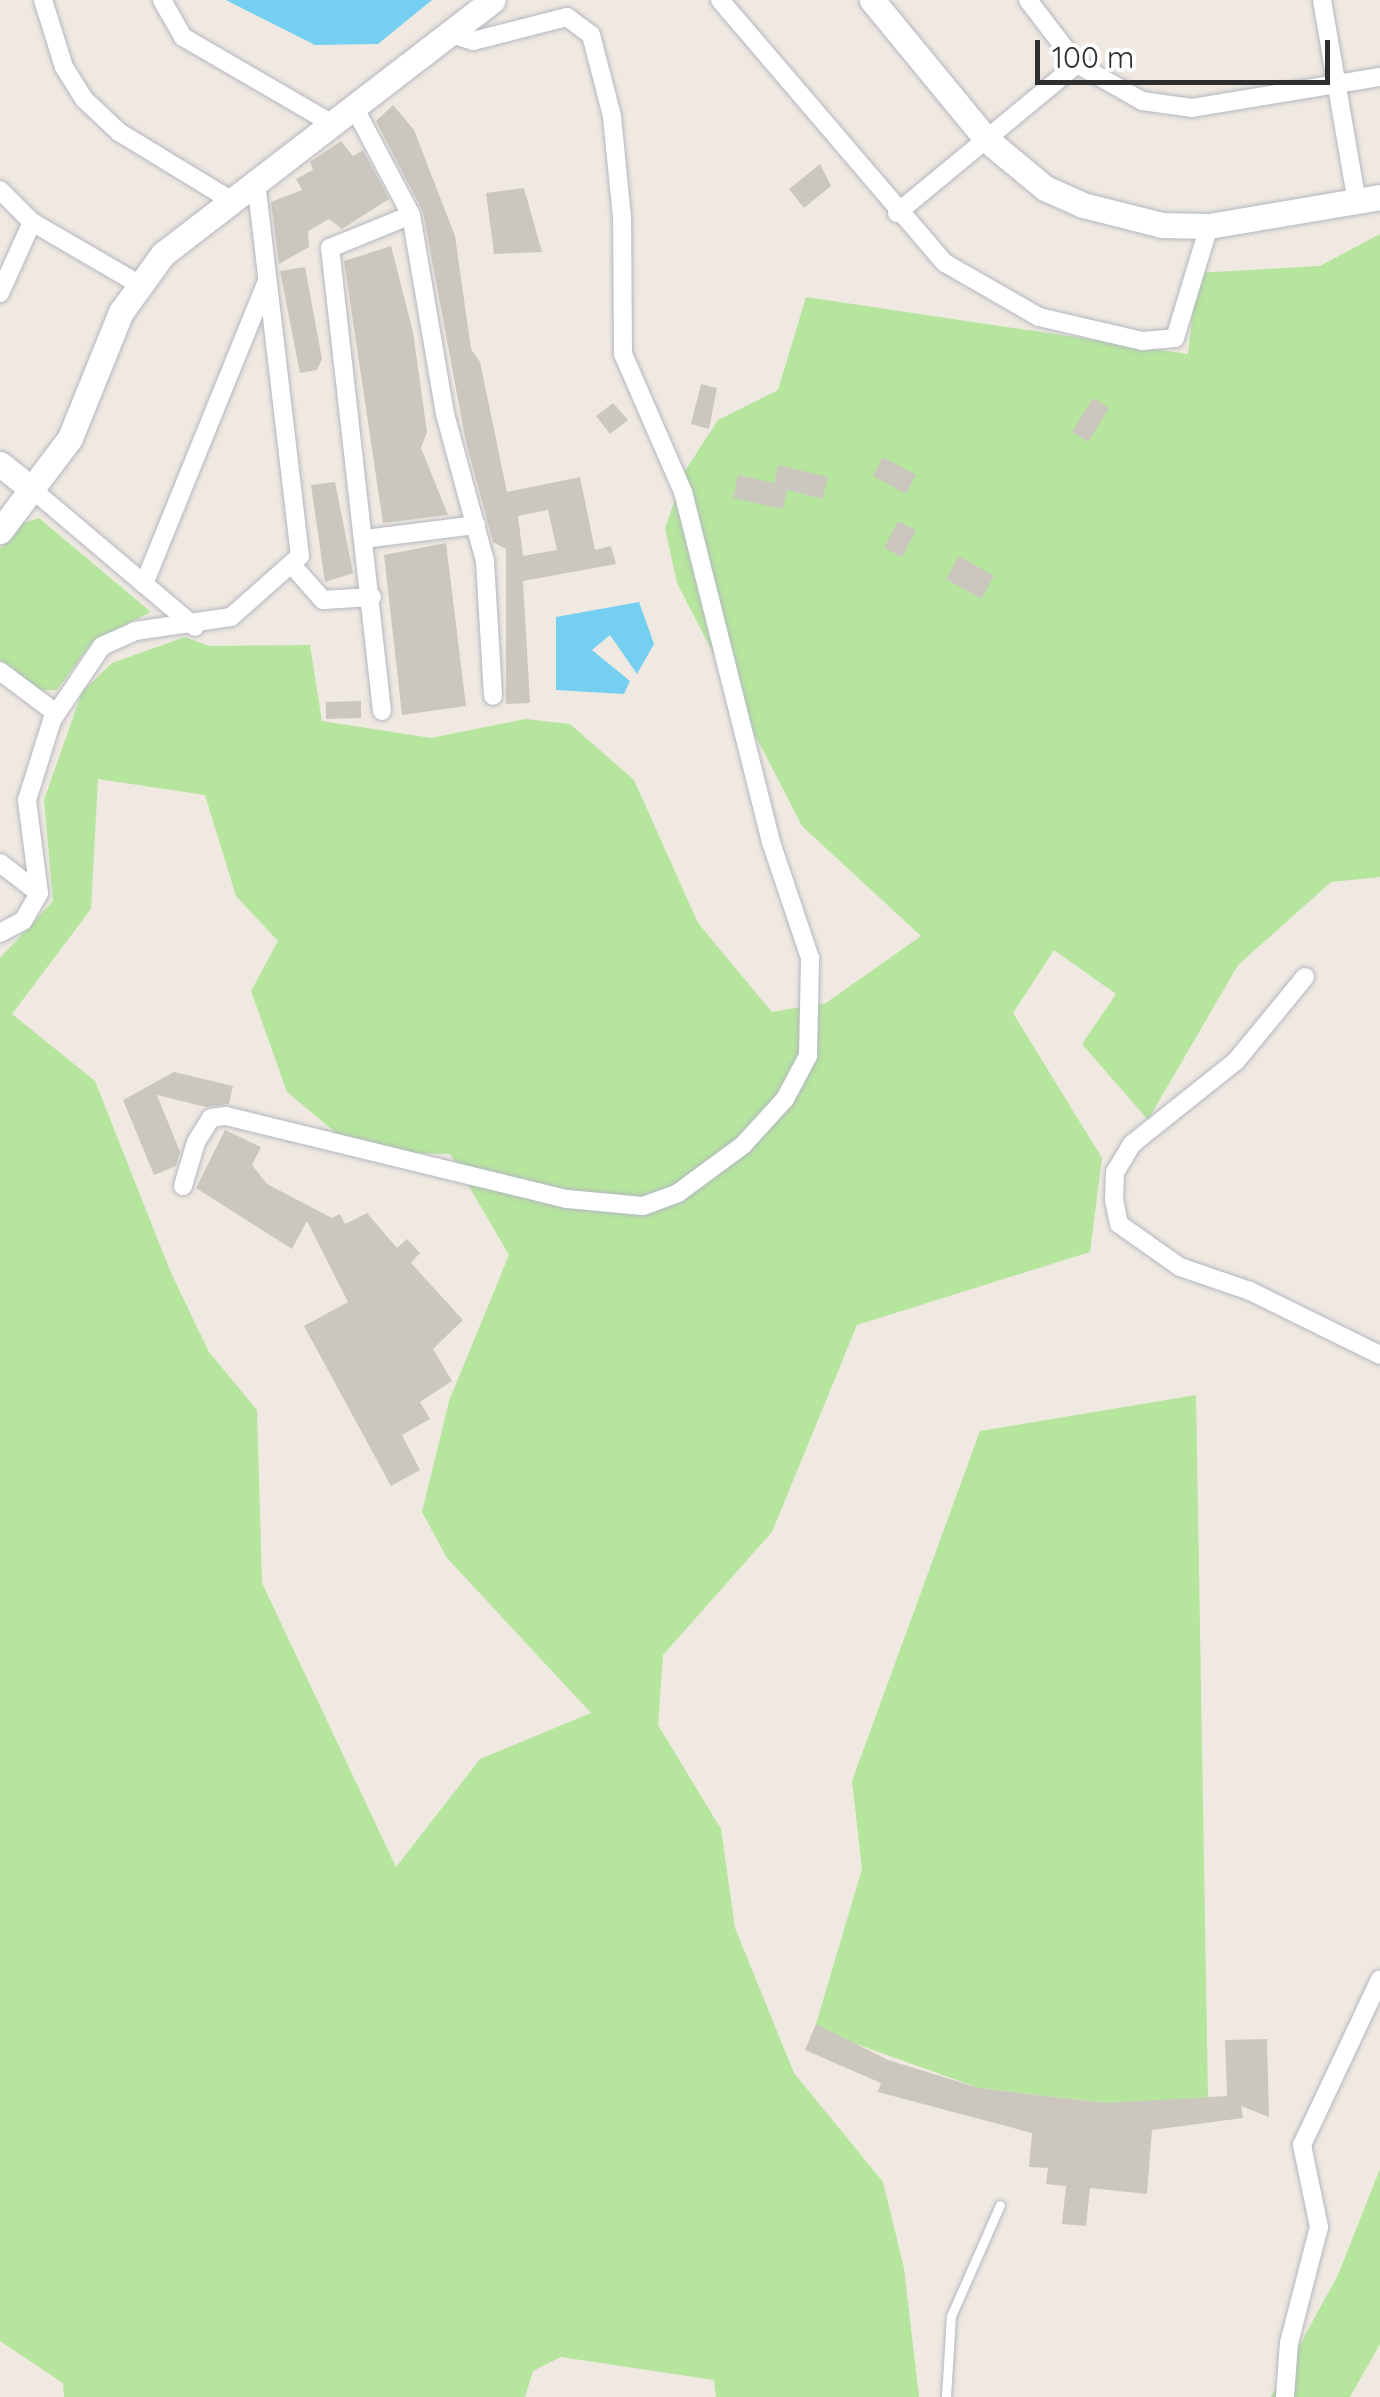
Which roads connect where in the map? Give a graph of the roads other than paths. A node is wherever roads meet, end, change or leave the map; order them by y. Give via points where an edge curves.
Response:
1 (43, 0) edge
2 (162, 0) edge
3 (493, 0) edge
4 (720, 0) edge
5 (872, 0) edge
6 (1322, 0) edge
7 (1029, 1) edge
8 (451, 34) junction
9 (1077, 64) junction
10 (1380, 77) edge
11 (1337, 84) junction
12 (354, 105) junction
13 (331, 123) junction
14 (986, 140) junction
15 (256, 183) junction
16 (0, 190) edge
17 (1369, 199) edge
18 (232, 201) junction
19 (897, 212) junction
20 (412, 214) junction
21 (32, 222) junction
22 (1209, 226) junction
23 (268, 279) junction
24 (137, 284) junction
25 (0, 293) edge
26 (0, 464) edge
27 (33, 490) junction
28 (476, 525) junction
29 (0, 531) edge
30 (364, 539) junction
31 (292, 564) junction
32 (144, 584) junction
33 (372, 597) junction
34 (195, 627) junction
35 (0, 672) edge
36 (493, 696) dead end
37 (382, 711) dead end
38 (56, 713) junction
39 (0, 863) edge
40 (39, 893) junction
41 (0, 934) edge
42 (1305, 977) dead end
43 (183, 1186) dead end
44 (1380, 1355) edge
45 (1380, 1979) edge
46 (1000, 2204) dead end
47 (946, 2397) edge
48 (1285, 2397) edge

1 - 18 street via 64,67 85,100 120,132
2 - 13 street via 184,37
3 - 8 street
4 - 19 street
5 - 14 street
6 - 11 street
7 - 9 street
8 - 12 street
8 - 43 street via 473,41 567,17 591,35 612,116 622,217 623,354 682,492 772,842 810,958 808,1056 786,1099 744,1145 678,1193 643,1206 567,1200 226,1116 211,1118 196,1142
9 - 11 street via 1142,102 1192,108
9 - 14 street
10 - 11 street
11 - 17 street
12 - 13 street
12 - 20 street
13 - 15 street
14 - 19 street
14 - 22 street via 1045,188 1083,205 1162,225
15 - 18 street
15 - 23 street
16 - 21 street
17 - 22 street
18 - 24 street
19 - 22 street via 945,263 1022,308 1142,341 1175,338
20 - 28 street via 445,414
20 - 30 street via 330,248
21 - 24 street
21 - 25 street
23 - 31 street via 300,556
23 - 32 street
24 - 27 street via 70,438
26 - 27 street
27 - 29 street
27 - 32 street
28 - 30 street
28 - 36 street
30 - 33 street
31 - 33 street via 322,600
31 - 34 street via 231,616
32 - 34 street
33 - 37 street
34 - 38 street via 135,631 102,646
35 - 38 street
38 - 40 street via 26,800
39 - 40 street
40 - 41 street via 23,921
42 - 44 street via 1236,1060 1132,1144 1116,1172 1114,1200 1119,1224 1156,1253
45 - 48 street via 1302,2145 1319,2227 1289,2342
46 - 47 lane via 951,2316

